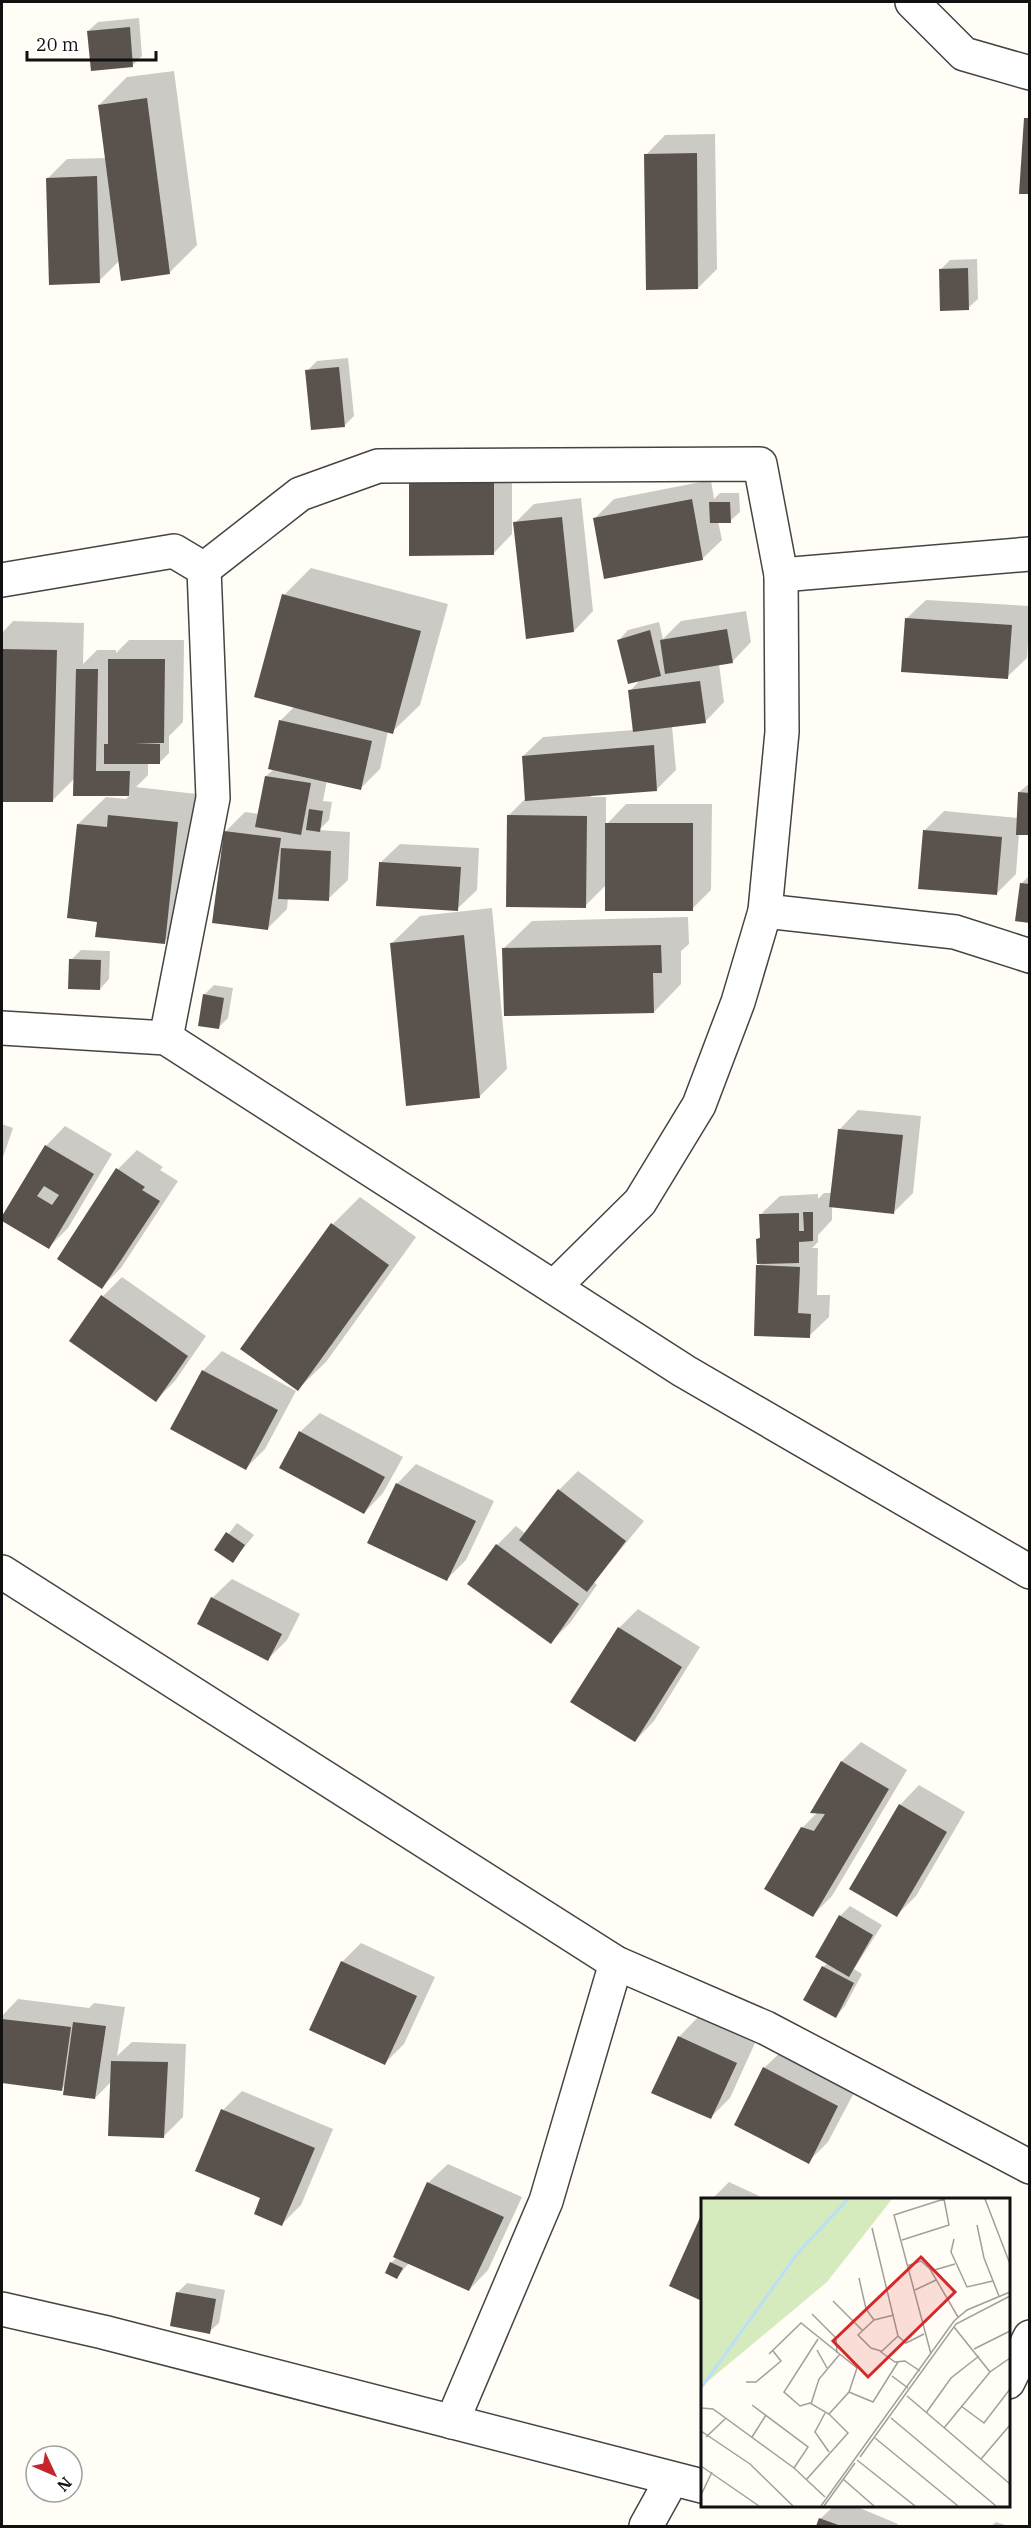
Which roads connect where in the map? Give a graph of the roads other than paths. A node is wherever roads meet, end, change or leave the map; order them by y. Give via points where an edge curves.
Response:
1 (912, 2) edge
2 (1029, 73) edge
3 (1029, 554) edge
4 (204, 569) junction
5 (781, 575) junction
6 (2, 580) edge
7 (765, 911) junction
8 (1029, 956) edge
9 (2, 1028) edge
10 (166, 1038) junction
11 (554, 1287) junction
12 (2, 1572) edge
13 (1029, 1572) edge
14 (616, 1963) junction
15 (1029, 2167) edge
16 (2, 2309) edge
17 (1029, 2337) edge
18 (1010, 2378) edge
19 (452, 2422) junction
20 (687, 2483) edge
21 (646, 2526) edge

1 - 2 street via 964,54
3 - 5 street
4 - 5 street via 300,494 378,466 760,464
4 - 6 street via 174,550
4 - 10 street via 213,798
5 - 7 street via 782,732
7 - 8 street via 955,932
7 - 11 street via 738,1002 699,1105 640,1202
9 - 10 street
10 - 11 street
11 - 13 street via 684,1371
12 - 14 street
14 - 15 street via 766,2028
14 - 19 street via 546,2201
16 - 19 street
17 - 18 street
19 - 20 street
20 - 21 street

